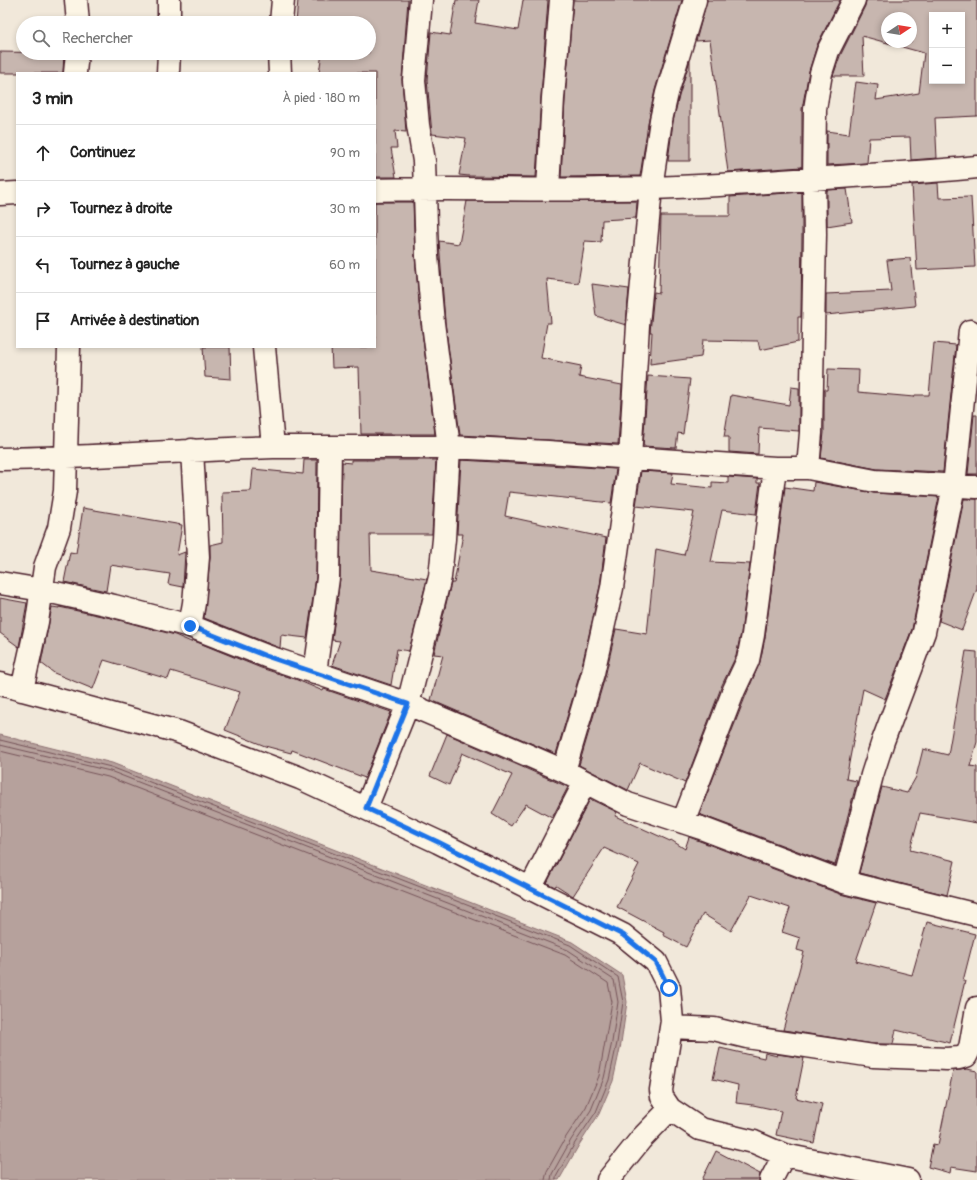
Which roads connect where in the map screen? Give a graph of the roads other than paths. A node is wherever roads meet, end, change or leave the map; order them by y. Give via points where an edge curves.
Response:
1 (76, 0) edge
2 (169, 0) edge
3 (283, 0) edge
4 (421, 0) edge
5 (561, 0) edge
6 (695, 0) edge
7 (854, 0) edge
8 (77, 16) edge
9 (169, 16) edge
10 (282, 16) edge
11 (76, 60) edge
12 (169, 60) edge
13 (279, 60) edge
14 (75, 72) edge
15 (168, 72) edge
16 (280, 72) edge
17 (977, 167) edge
18 (814, 180) junction
19 (424, 188) junction
20 (651, 188) junction
21 (548, 189) junction
22 (376, 190) edge
23 (16, 193) edge
24 (0, 194) edge
25 (970, 331) dead end
26 (69, 348) edge
27 (264, 348) edge
28 (273, 447) junction
29 (449, 447) junction
30 (330, 448) junction
31 (192, 450) junction
32 (66, 458) junction
33 (0, 459) edge
34 (630, 459) junction
35 (776, 468) junction
36 (808, 468) junction
37 (954, 486) junction
38 (977, 487) edge
39 (0, 583) edge
40 (42, 590) junction
41 (190, 626) junction
42 (315, 673) junction
43 (0, 684) edge
44 (22, 690) junction
45 (408, 704) junction
46 (564, 771) junction
47 (585, 782) junction
48 (366, 808) junction
49 (683, 822) junction
50 (844, 882) junction
51 (530, 889) junction
52 (977, 916) edge
53 (977, 1008) edge
54 (671, 1027) junction
55 (670, 1109) junction
56 (784, 1155) junction
57 (608, 1180) edge
58 (771, 1180) edge
59 (908, 1180) edge

1 - 8 street
2 - 9 street
3 - 10 street
4 - 19 street via 414,80 424,161
5 - 21 street
6 - 20 street via 667,93
7 - 18 street via 828,51 821,73 814,119
11 - 14 street
12 - 15 street
13 - 16 street
17 - 18 street
18 - 20 street
18 - 36 street via 811,433
19 - 21 street
19 - 22 street
19 - 29 street via 427,256
20 - 21 street
20 - 34 street via 638,325
23 - 24 street
25 - 37 street
26 - 32 street
27 - 28 street
28 - 30 street
28 - 31 street
29 - 30 street
29 - 34 street
29 - 45 street via 440,577
30 - 42 street via 328,578
31 - 32 street
31 - 41 street via 198,557
32 - 33 street
32 - 40 street via 66,491 59,528 45,568
34 - 35 street
34 - 46 street via 612,588 593,673
35 - 36 street
35 - 49 street via 748,660
36 - 37 street via 875,481
37 - 38 street
37 - 50 street via 924,632 882,741
39 - 40 street
40 - 41 street
40 - 44 street
41 - 42 street
42 - 45 street
43 - 44 street
44 - 48 street via 179,732 300,778
45 - 46 street
45 - 48 street
46 - 47 street
47 - 49 street via 628,804
47 - 51 street
48 - 51 street
49 - 50 street
50 - 52 street
51 - 54 street via 623,935 656,962 669,988
53 - 54 street via 970,1048 966,1056 947,1059 873,1056 747,1037 714,1029
54 - 55 street via 661,1090 662,1097
55 - 56 street via 700,1129 754,1142
55 - 57 street
56 - 58 street
56 - 59 street

